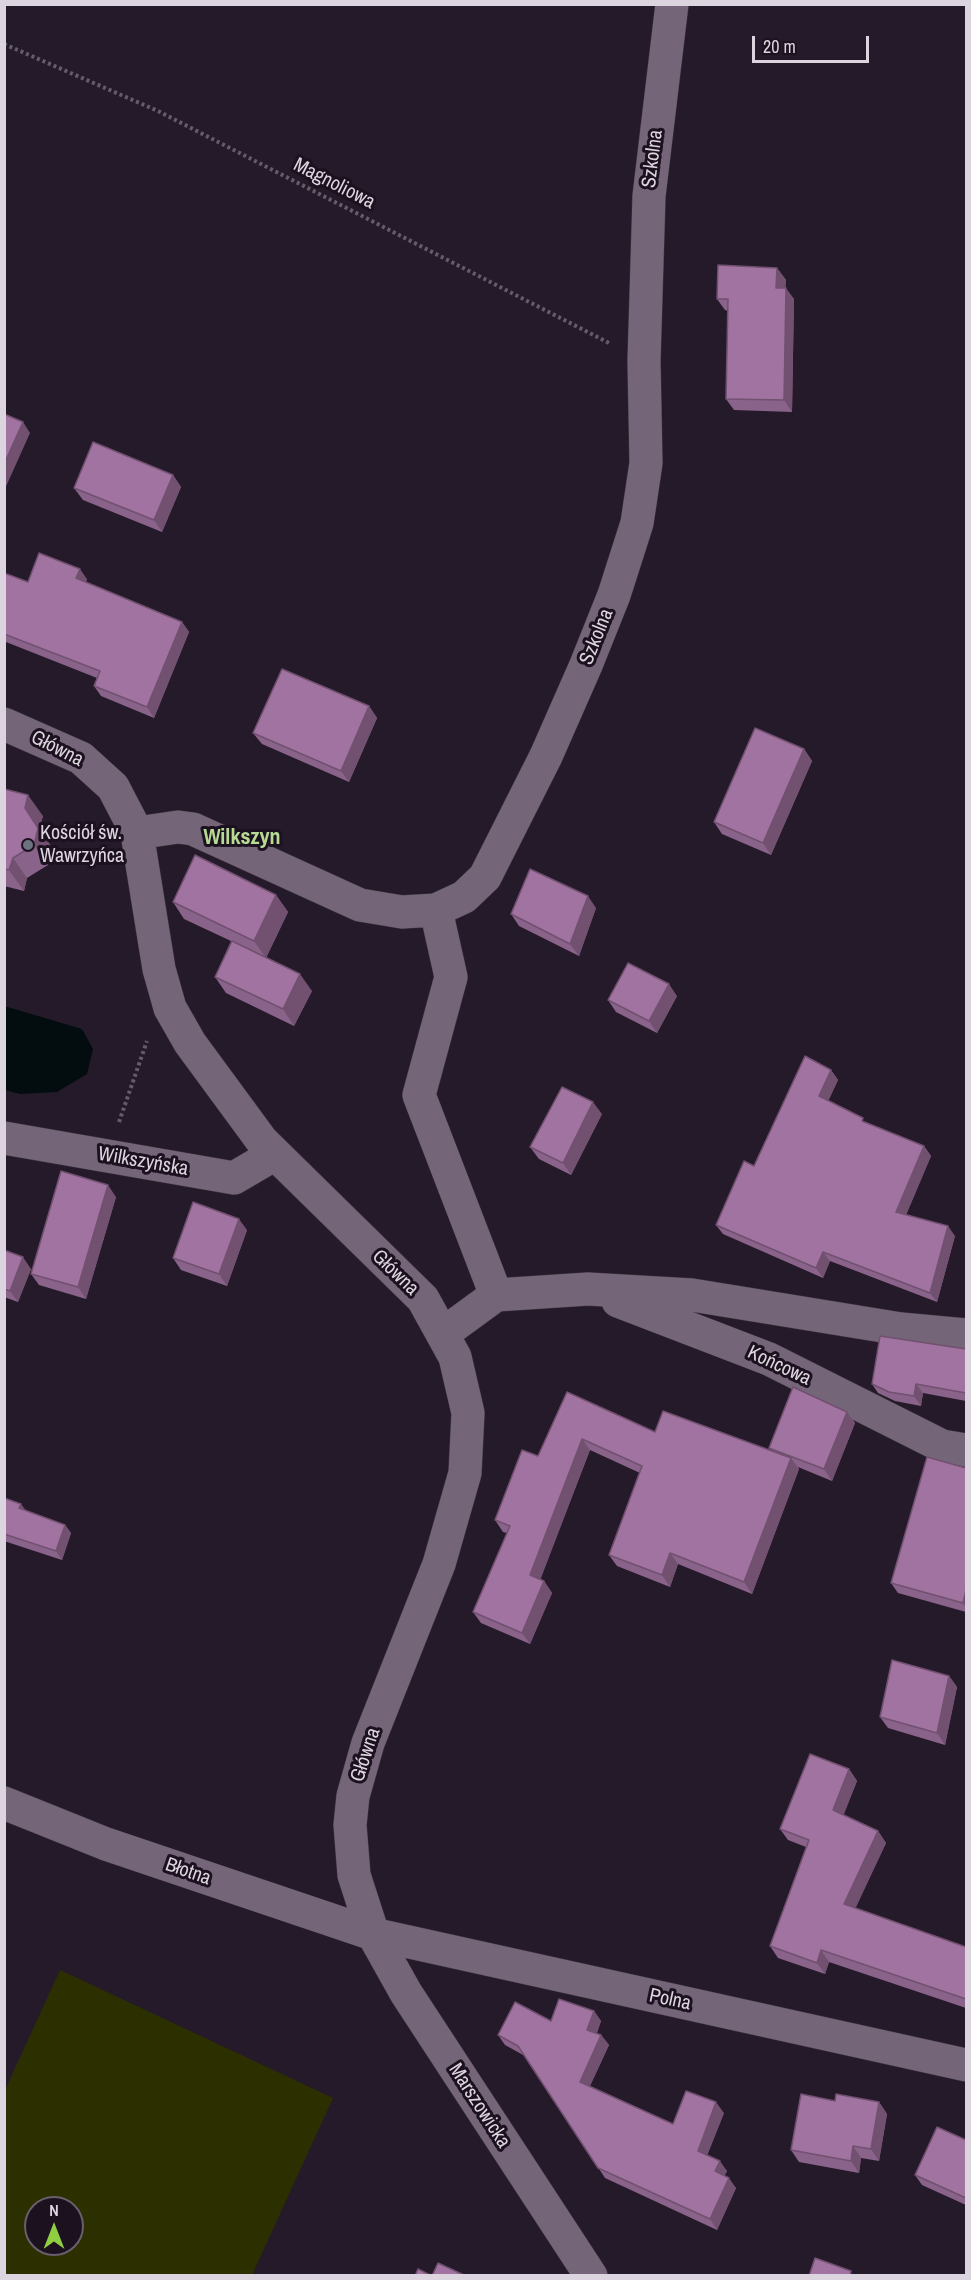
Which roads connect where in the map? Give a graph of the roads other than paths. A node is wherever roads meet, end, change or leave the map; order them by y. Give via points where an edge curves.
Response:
1 (672, 4) edge
2 (4, 724) edge
3 (137, 833) junction
4 (436, 910) junction
5 (4, 1138) edge
6 (275, 1154) junction
7 (588, 1289) junction
8 (496, 1294) junction
9 (444, 1333) junction
10 (966, 1335) edge
11 (966, 1450) edge
12 (4, 1803) edge
13 (373, 1934) junction
14 (966, 2065) edge
15 (591, 2276) edge

1 - 4 street, Szkolna via 649,196 644,361 646,463 637,523 614,595 546,756 485,877 464,897
2 - 3 street, Główna via 81,758 118,796
3 - 4 street, Szkolna via 178,827 193,829 360,905 402,912
3 - 6 street, Główna via 154,944 170,1008 206,1066
4 - 8 street via 451,977 419,1095
5 - 6 street, Wilkszyńska via 234,1178
6 - 9 street, Główna via 423,1299
7 - 8 street, Końcowa
7 - 10 street, Końcowa via 692,1295 901,1329
7 - 11 street, Końcowa via 769,1359 942,1446
8 - 9 street
9 - 13 street, Główna via 463,1382 468,1413 465,1473 439,1564 368,1743 353,1796 350,1824 354,1875
12 - 13 street, Błotna via 106,1844
13 - 14 street, Polna
13 - 15 street, Marszowicka via 429,2031

